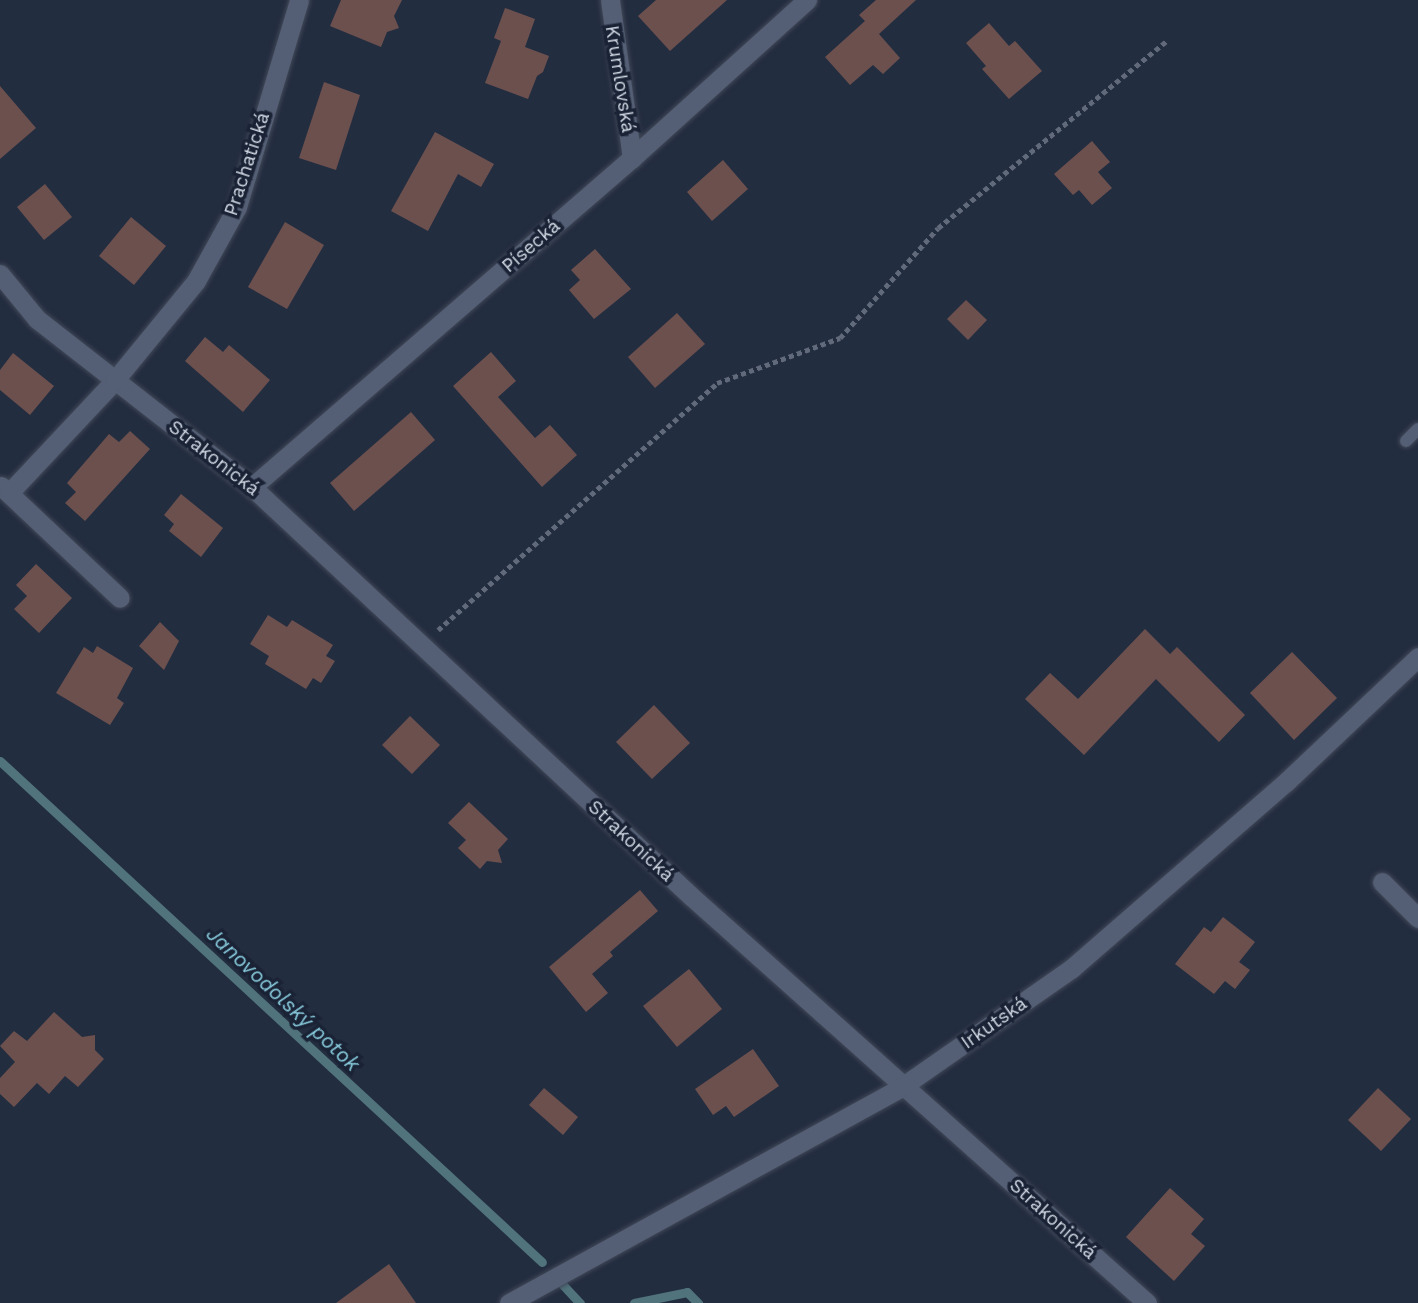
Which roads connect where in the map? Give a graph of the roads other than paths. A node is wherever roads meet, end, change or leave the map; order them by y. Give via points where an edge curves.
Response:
1 (299, 0) edge
2 (610, 0) edge
3 (807, 0) edge
4 (632, 158) junction
5 (0, 274) edge
6 (115, 380) junction
7 (1418, 429) edge
8 (1406, 441) dead end
9 (252, 487) junction
10 (4, 489) edge
11 (120, 598) dead end
12 (1418, 657) edge
13 (1382, 881) dead end
14 (1418, 918) edge
15 (903, 1086) junction
16 (509, 1303) edge
17 (1147, 1303) edge

1 - 6 street, Prachatická via 237,207 195,281
2 - 4 street, Krumlovská
3 - 4 street, Písecká
4 - 9 street, Písecká
5 - 6 street, Strakonická via 37,319
6 - 9 street, Strakonická
6 - 10 street
7 - 8 lane
9 - 15 street, Strakonická via 692,897
10 - 11 street
12 - 15 street, Irkutská via 1286,782 1072,968
13 - 14 street
15 - 16 street, Irkutská
15 - 17 street, Strakonická

